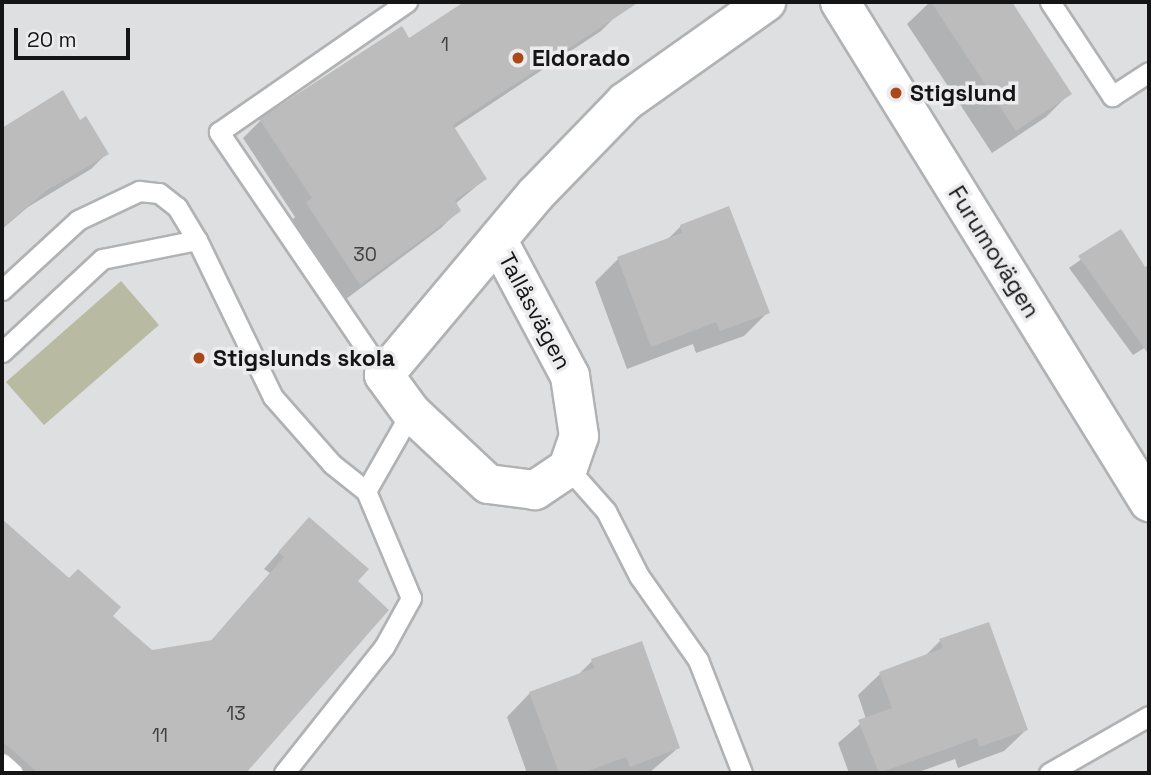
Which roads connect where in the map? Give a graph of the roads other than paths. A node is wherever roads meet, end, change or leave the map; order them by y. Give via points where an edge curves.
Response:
1 (407, 2) edge
2 (766, 2) edge
3 (840, 2) edge
4 (1050, 2) edge
5 (1149, 72) edge
6 (197, 240) junction
7 (498, 241) junction
8 (2, 290) edge
9 (2, 352) edge
10 (384, 375) junction
11 (411, 412) junction
12 (568, 468) junction
13 (366, 491) junction
14 (1149, 502) edge
15 (1149, 716) edge
16 (2, 763) edge
17 (13, 773) edge
18 (284, 773) edge
19 (742, 773) edge
20 (1049, 773) edge

1 - 10 lane via 219,132
2 - 7 street, Tallåsvägen via 625,102 536,194
3 - 14 street, Furumovägen
4 - 5 lane via 1112,96
6 - 8 lane via 177,207 159,193 139,191 78,220
6 - 9 lane via 102,259
6 - 13 lane via 273,397 332,464
7 - 10 street, Tallåsvägen
7 - 12 street, Tallåsvägen via 570,376 579,436
10 - 11 street
11 - 12 street via 488,484 535,490
11 - 13 lane
12 - 19 lane via 606,511 639,576 698,660
13 - 18 lane via 411,598 384,647
15 - 20 lane
16 - 17 lane

